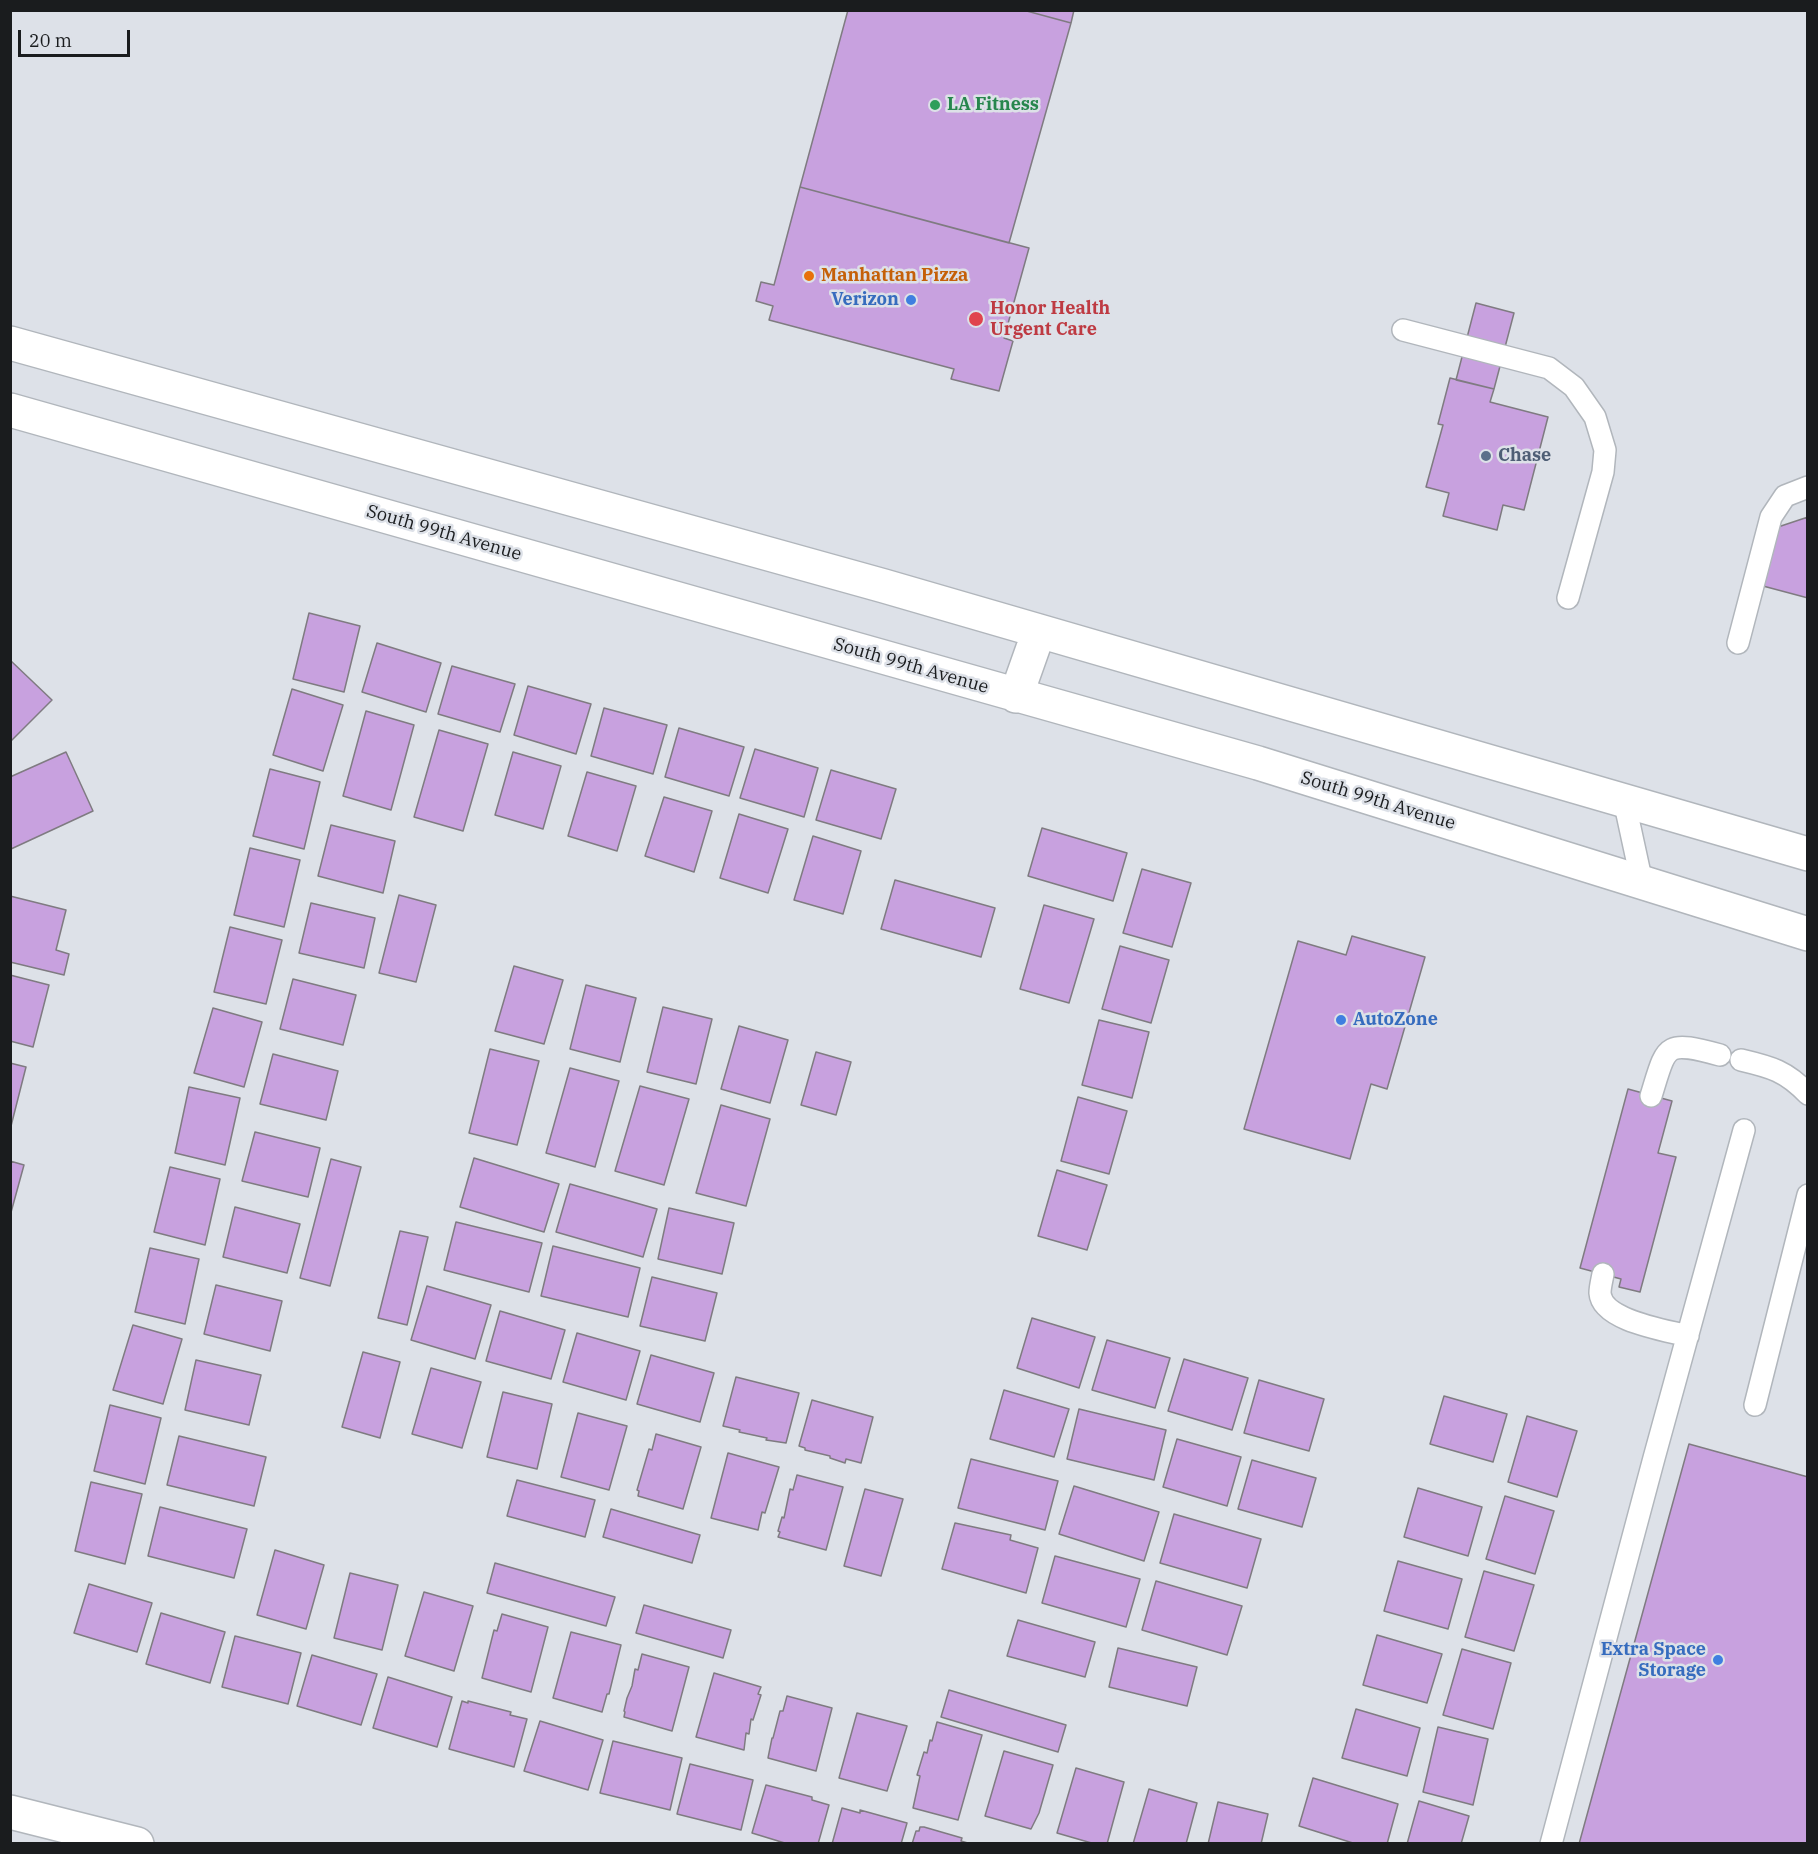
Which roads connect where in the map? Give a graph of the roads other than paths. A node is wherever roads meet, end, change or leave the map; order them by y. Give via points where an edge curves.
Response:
1 (1402, 330) dead end
2 (10, 343) edge
3 (10, 410) edge
4 (1808, 488) edge
5 (1568, 598) dead end
6 (1039, 631) junction
7 (1738, 643) dead end
8 (1016, 696) junction
9 (1624, 800) junction
10 (1808, 854) edge
11 (1642, 883) junction
12 (1808, 934) edge
13 (1720, 1055) dead end
14 (1741, 1060) dead end
15 (1808, 1094) edge
16 (1651, 1096) dead end
17 (1744, 1130) dead end
18 (1808, 1194) edge
19 (1603, 1274) dead end
20 (1688, 1336) junction
21 (1755, 1405) dead end
22 (10, 1812) edge
23 (137, 1843) edge
24 (1551, 1844) edge

1 - 5 lane via 1549,368 1574,387 1595,417 1605,450 1603,472
2 - 6 main road
3 - 8 main road, South 99th Avenue
4 - 7 lane via 1785,496 1771,517
6 - 8 main road
6 - 9 main road
8 - 11 main road, South 99th Avenue via 1258,763
9 - 10 main road
9 - 11 lane
11 - 12 main road, South 99th Avenue
13 - 16 lane via 1678,1047 1669,1049
14 - 15 lane via 1774,1068
17 - 20 lane
18 - 21 lane
19 - 20 lane via 1600,1293 1608,1309 1628,1320
20 - 24 lane
22 - 23 main road

